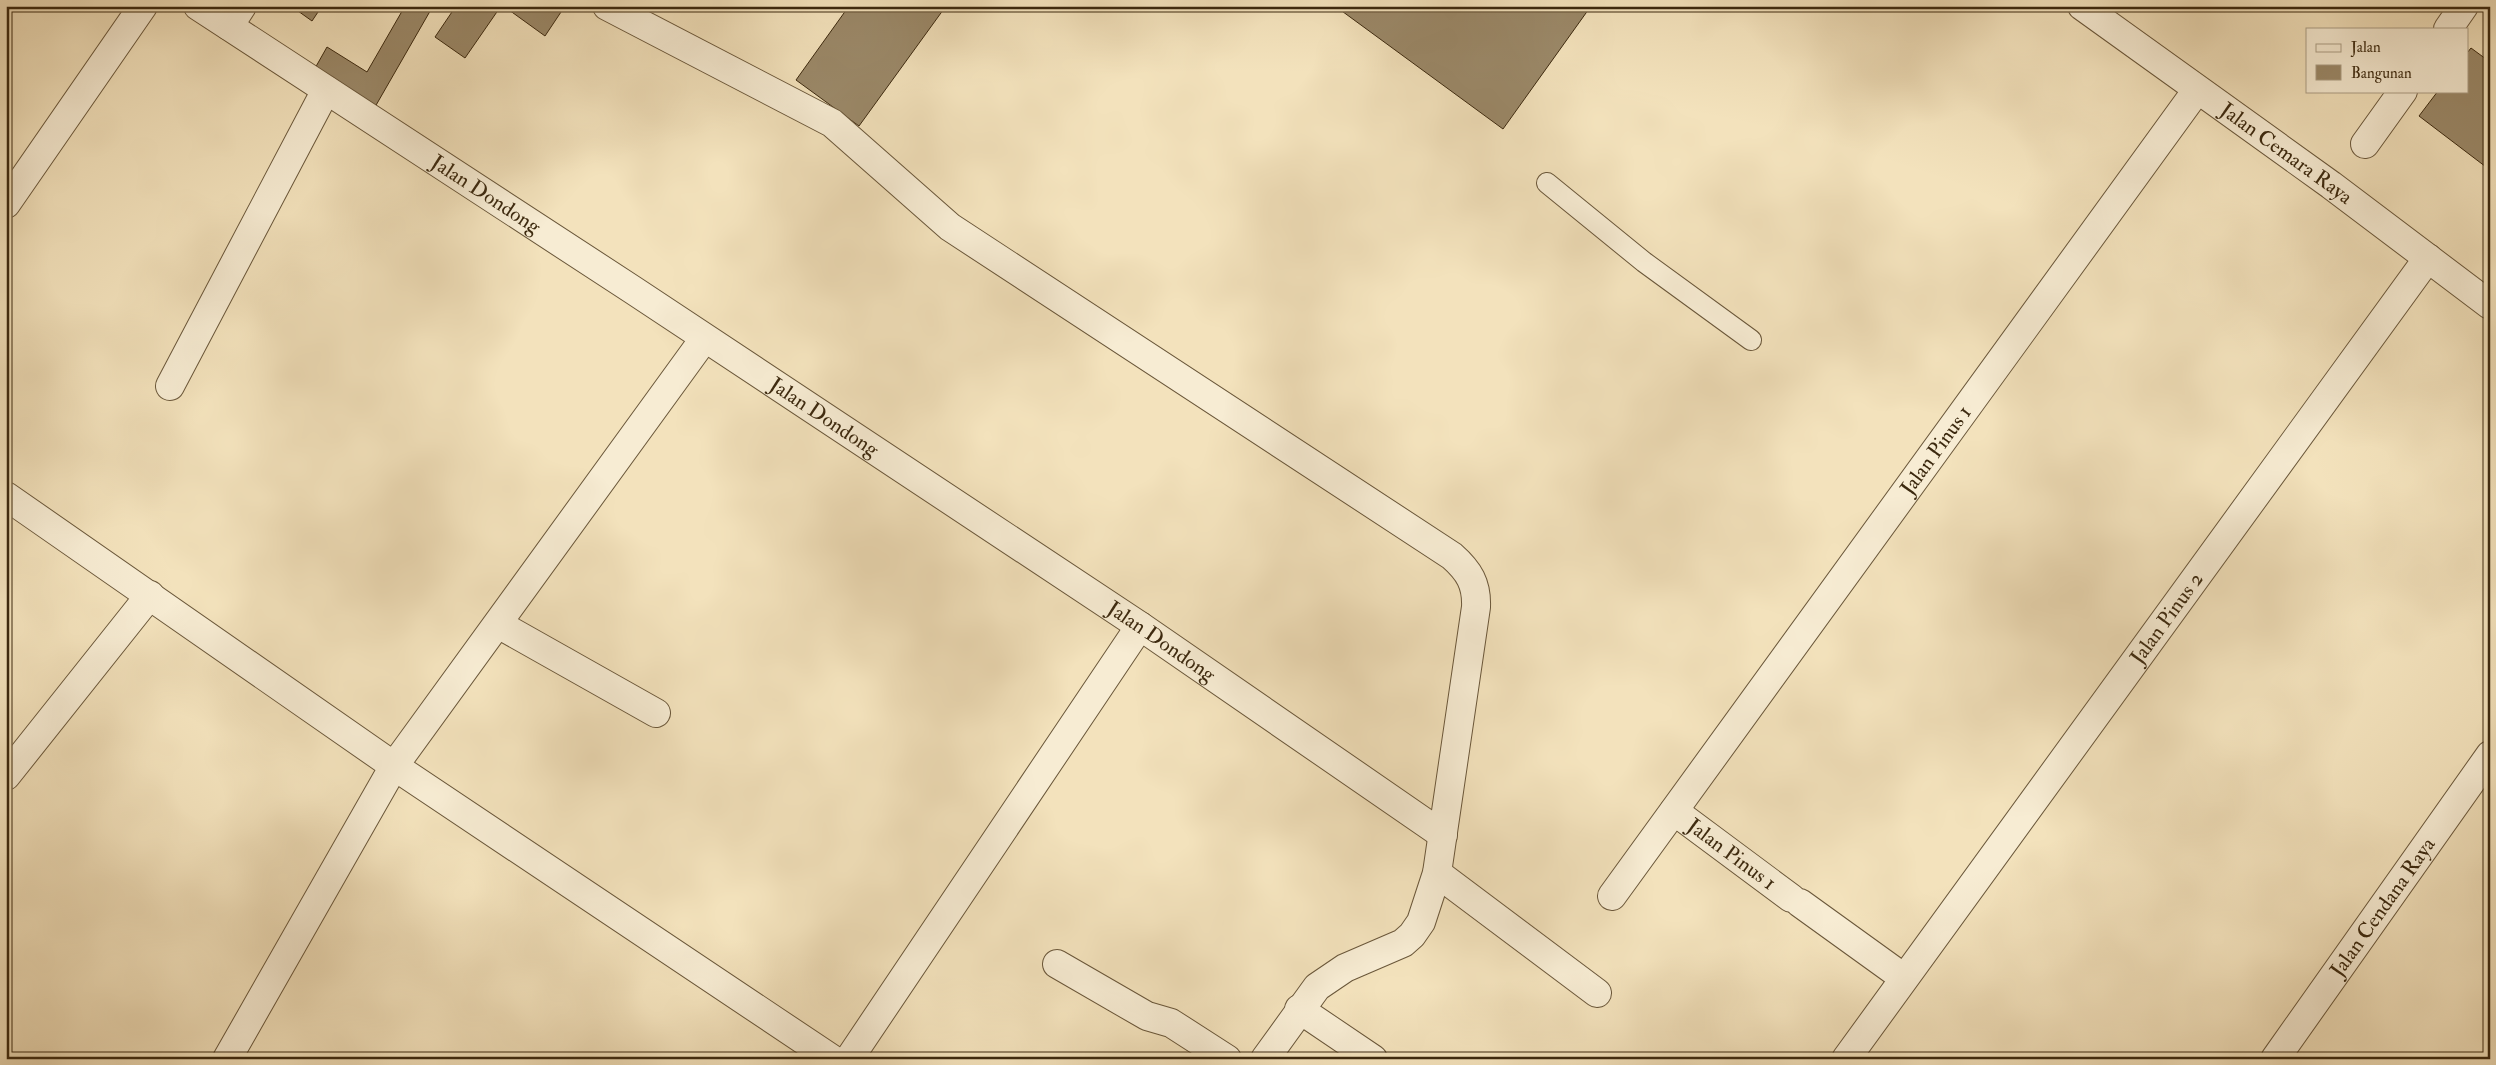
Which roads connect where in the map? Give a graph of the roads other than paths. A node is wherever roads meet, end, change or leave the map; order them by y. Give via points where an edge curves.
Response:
1 (143, 6) edge
2 (198, 6) edge
3 (607, 6) edge
4 (2082, 6) edge
5 (2464, 6) edge
6 (235, 16) edge
7 (2449, 28) edge
8 (326, 90) junction
9 (2197, 90) junction
10 (2403, 92) edge
11 (2365, 144) dead end
12 (1547, 183) dead end
13 (6, 204) edge
14 (2428, 258) junction
15 (2490, 305) edge
16 (704, 339) junction
17 (1751, 340) dead end
18 (170, 386) dead end
19 (6, 496) edge
20 (150, 595) junction
21 (498, 624) junction
22 (1140, 626) junction
23 (656, 713) dead end
24 (2490, 755) edge
25 (394, 766) junction
26 (6, 776) edge
27 (1674, 811) junction
28 (1444, 835) junction
29 (1437, 873) junction
30 (1612, 896) dead end
31 (1057, 964) dead end
32 (1904, 978) junction
33 (1597, 992) dead end
34 (1299, 1009) junction
35 (227, 1059) edge
36 (832, 1059) edge
37 (849, 1059) edge
38 (1227, 1059) edge
39 (1265, 1059) edge
40 (1373, 1059) edge
41 (1846, 1059) edge
42 (2275, 1059) edge

1 - 13 street
2 - 6 street, Jalan Dondong
3 - 28 street via 832,123 950,227 1452,556 1464,567 1476,592 1476,607
4 - 9 street, Jalan Cemara Raya
5 - 7 street
6 - 8 street, Jalan Dondong
8 - 16 street, Jalan Dondong
8 - 18 street
9 - 14 street, Jalan Cemara Raya
9 - 27 street, Jalan Pinus 1
10 - 11 street
12 - 17 lane via 1644,262
14 - 15 street, Jalan Cemara Raya
14 - 32 street, Jalan Pinus 2
16 - 21 street
16 - 22 street, Jalan Dondong
19 - 20 street
20 - 25 street
20 - 26 street
21 - 23 street
21 - 25 street
22 - 28 street, Jalan Dondong
22 - 37 street
24 - 42 street, Jalan Cendana Raya
25 - 35 street
25 - 36 street
27 - 30 street, Jalan Pinus 1
27 - 32 street, Jalan Pinus 1
28 - 29 street
29 - 33 street
29 - 34 street via 1421,922 1412,935 1403,943 1328,978 1316,987
31 - 38 street via 1147,1016 1171,1023
32 - 41 street, Jalan Pinus 2
34 - 39 street
34 - 40 street

